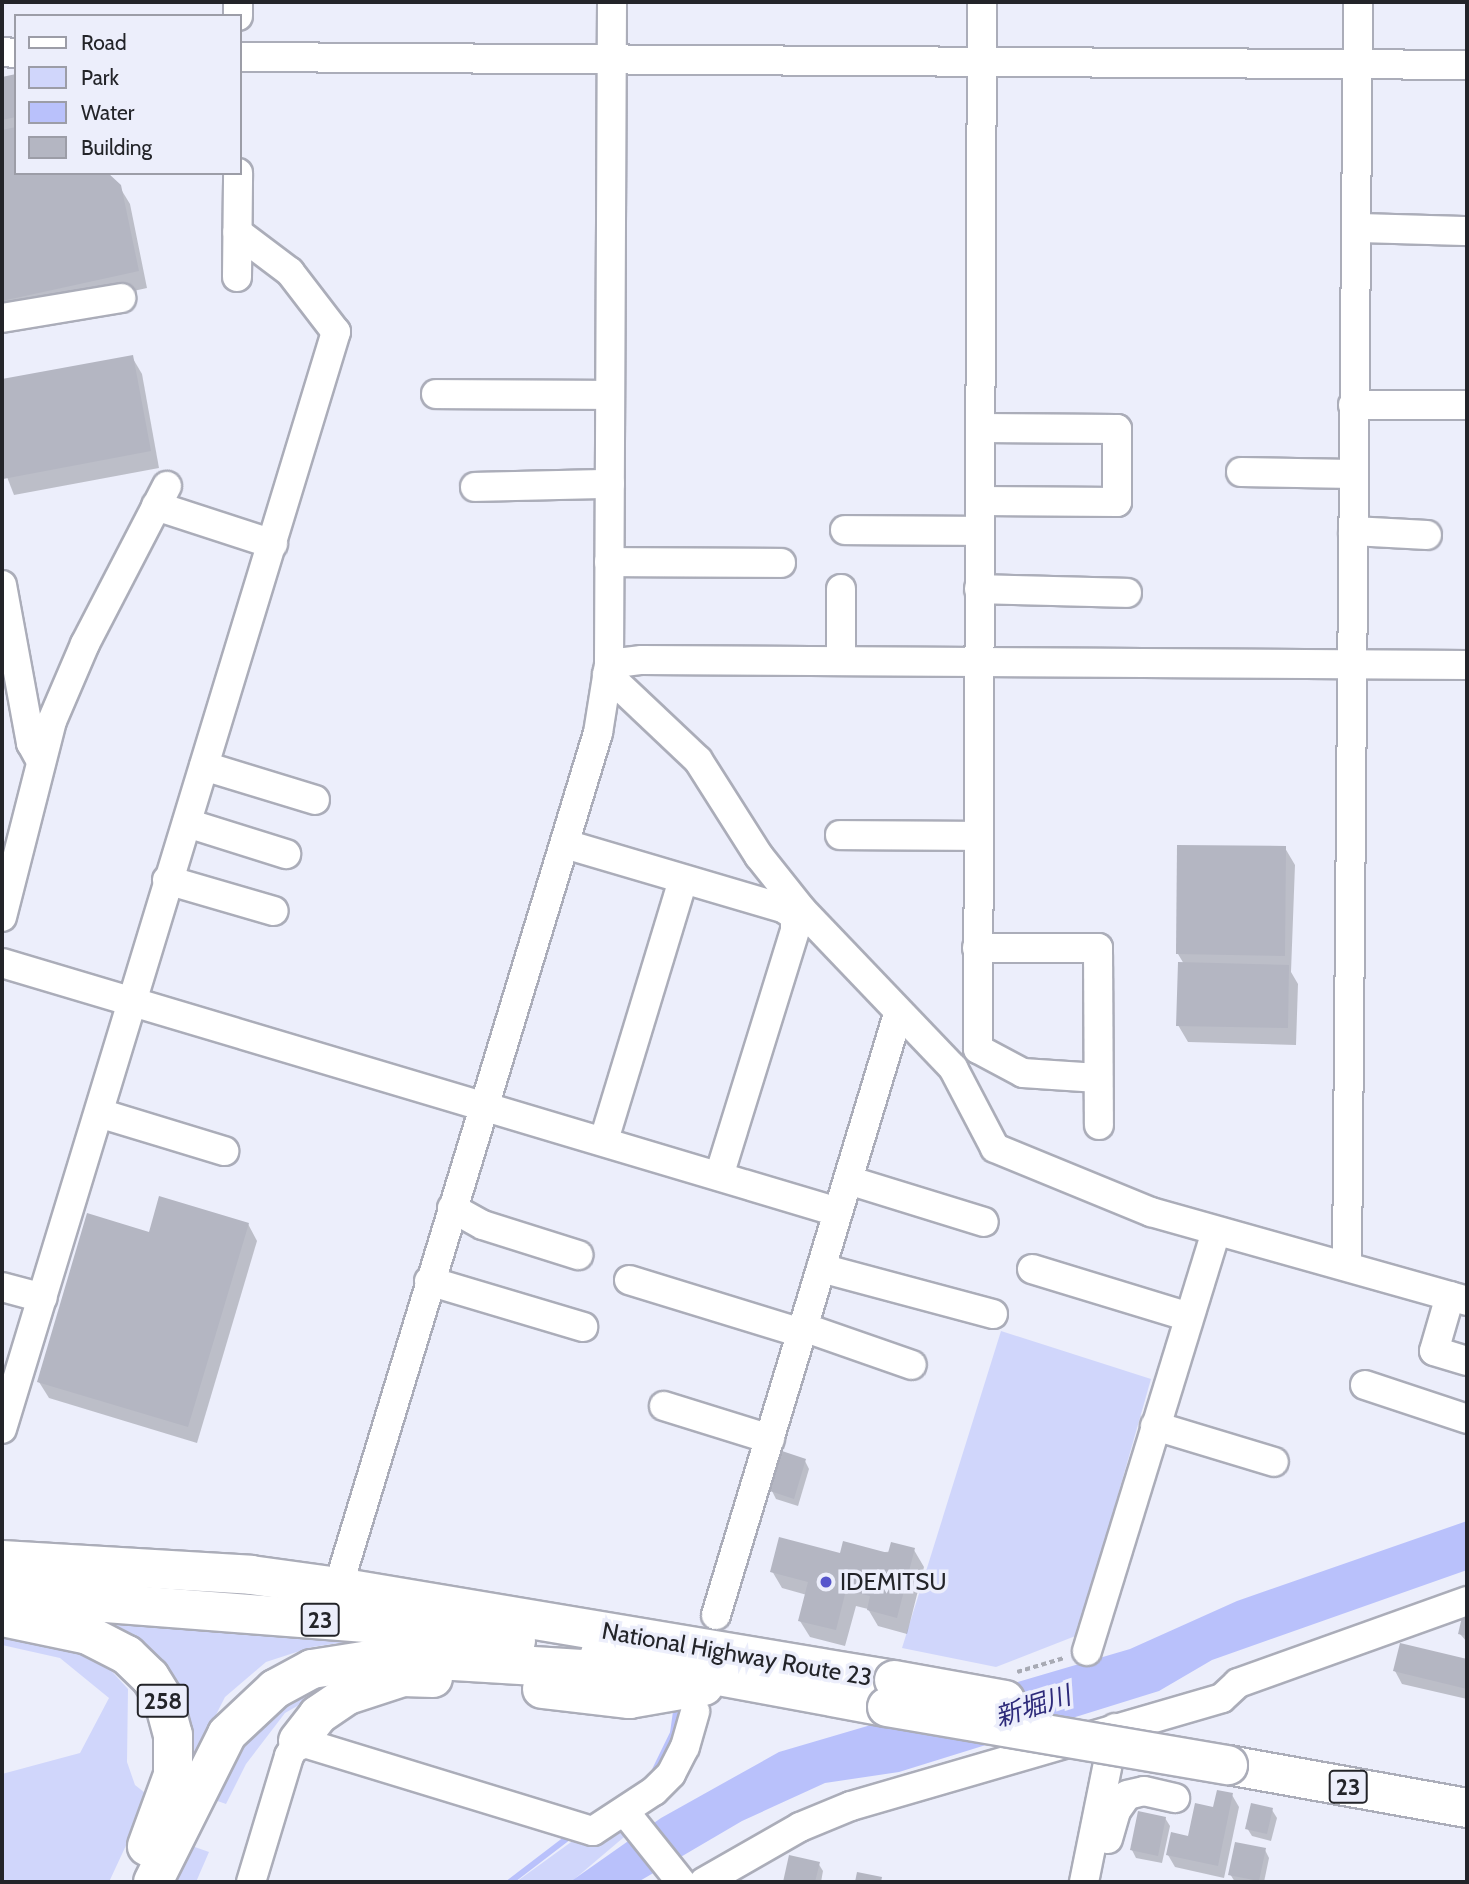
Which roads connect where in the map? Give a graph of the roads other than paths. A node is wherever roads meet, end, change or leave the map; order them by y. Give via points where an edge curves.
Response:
1 (612, 2) edge
2 (982, 2) edge
3 (1358, 2) edge
4 (242, 57) edge
5 (612, 58) junction
6 (982, 60) junction
7 (1358, 64) junction
8 (1467, 65) edge
9 (238, 175) edge
10 (1357, 228) junction
11 (1467, 230) edge
12 (237, 232) junction
13 (237, 277) dead end
14 (121, 298) dead end
15 (2, 318) edge
16 (436, 394) dead end
17 (610, 395) junction
18 (1353, 405) junction
19 (1467, 405) edge
20 (981, 428) junction
21 (1241, 472) dead end
22 (1353, 474) junction
23 (610, 484) junction
24 (475, 487) dead end
25 (981, 501) junction
26 (845, 530) dead end
27 (980, 531) junction
28 (1353, 531) junction
29 (1427, 535) dead end
30 (273, 544) junction
31 (609, 562) junction
32 (781, 564) dead end
33 (2, 585) edge
34 (841, 589) dead end
35 (979, 589) junction
36 (1126, 593) dead end
37 (841, 660) junction
38 (978, 662) junction
39 (1354, 665) junction
40 (1467, 665) edge
41 (608, 669) junction
42 (41, 761) junction
43 (204, 766) junction
44 (315, 800) dead end
45 (187, 822) junction
46 (840, 835) dead end
47 (978, 836) junction
48 (565, 844) junction
49 (286, 853) dead end
50 (167, 880) junction
51 (683, 880) junction
52 (274, 911) dead end
53 (798, 913) junction
54 (2, 917) edge
55 (977, 948) junction
56 (2, 962) edge
57 (132, 1002) junction
58 (898, 1014) junction
59 (978, 1049) junction
60 (953, 1068) junction
61 (1098, 1078) junction
62 (486, 1107) junction
63 (99, 1113) junction
64 (1099, 1125) dead end
65 (604, 1140) junction
66 (224, 1151) dead end
67 (719, 1176) junction
68 (848, 1180) junction
69 (452, 1208) junction
70 (838, 1212) junction
71 (984, 1222) dead end
72 (1216, 1231) junction
73 (578, 1255) dead end
74 (1347, 1265) junction
75 (821, 1268) junction
76 (1032, 1269) dead end
77 (629, 1280) dead end
78 (429, 1281) junction
79 (2, 1287) edge
80 (43, 1298) junction
81 (1458, 1299) edge
82 (993, 1314) dead end
83 (1189, 1317) junction
84 (583, 1327) dead end
85 (802, 1330) junction
86 (1467, 1361) edge
87 (912, 1365) dead end
88 (1364, 1385) dead end
89 (664, 1406) dead end
90 (1467, 1419) edge
91 (1155, 1426) junction
92 (2, 1429) edge
93 (770, 1439) junction
94 (1274, 1462) dead end
95 (2, 1542) edge
96 (2, 1560) edge
97 (251, 1575) junction
98 (338, 1587) junction
99 (2, 1595) edge
100 (1467, 1601) edge
101 (716, 1615) dead end
102 (2, 1617) edge
103 (1087, 1651) road end
104 (636, 1664) junction
105 (734, 1682) junction
106 (890, 1693) junction
107 (695, 1711) dead end
108 (1115, 1726) junction
109 (298, 1741) junction
110 (1231, 1754) junction
111 (1467, 1787) edge
112 (1175, 1798) dead end
113 (1467, 1808) edge
114 (629, 1818) junction
115 (1093, 1841) junction
116 (688, 1881) edge
117 (130, 1882) edge
118 (153, 1882) edge
119 (251, 1882) edge
120 (1084, 1882) edge

1 - 5 street
2 - 6 street
3 - 7 street
4 - 5 street
5 - 6 street
5 - 17 street
6 - 7 street
6 - 20 street
7 - 8 street
7 - 10 street
9 - 12 street
10 - 11 street
10 - 18 street
12 - 13 street
12 - 30 street via 290,272 336,332
14 - 15 street
16 - 17 street
17 - 23 street
18 - 19 street
18 - 22 street
20 - 25 street
20 - 25 street via 1117,429 1117,502
21 - 22 street
22 - 28 street
23 - 24 street
23 - 31 street
25 - 27 street
26 - 27 street
27 - 35 street
28 - 29 street
28 - 39 street
30 - 42 street via 162,496 65,689
30 - 43 street
31 - 32 street
31 - 41 street
33 - 42 street via 31,743
34 - 37 street
35 - 36 street
35 - 38 street
37 - 38 street
37 - 41 street via 642,660
38 - 39 street
38 - 47 street
39 - 40 street
39 - 74 street
41 - 48 street via 598,733
41 - 53 street via 709,774 747,840
42 - 54 street
43 - 44 street
43 - 45 street
45 - 49 street
45 - 50 street
46 - 47 street
47 - 55 street
48 - 51 street
48 - 62 street
50 - 52 street
50 - 57 street
51 - 53 street
51 - 65 street
53 - 58 street
53 - 67 street
55 - 59 street
55 - 61 street via 1098,948
56 - 57 street
57 - 62 street
57 - 63 street
58 - 60 street via 914,1024
58 - 68 street
59 - 60 street
59 - 61 street via 1023,1073
60 - 72 street via 995,1148 1151,1212
61 - 64 street
62 - 65 street
62 - 69 street
63 - 66 street
63 - 80 street
65 - 67 street
67 - 70 street
68 - 70 street
68 - 71 street
69 - 73 street via 483,1225
69 - 78 street
70 - 75 street
72 - 74 street
72 - 83 street
74 - 81 street
75 - 82 street
75 - 85 street
76 - 83 street
77 - 85 street
78 - 84 street
78 - 98 street
79 - 80 street
80 - 92 street
81 - 86 street via 1434,1351
83 - 91 street
85 - 87 street
85 - 93 street
88 - 90 street
89 - 93 street
91 - 94 street
91 - 103 street
93 - 101 street
95 - 97 highway
96 - 97 highway, National Highway Route 23 / 23
97 - 98 highway, National Highway Route 23 / 23
98 - 106 highway, National Highway Route 23 / 23
99 - 104 highway, National Highway Route 23 / 23 via 366,1623 587,1650
100 - 108 street via 1238,1683 1222,1698
102 - 117 highway, 258 via 88,1635 117,1650 150,1677 163,1698 173,1735 173,1775
104 - 105 highway, National Highway Route 23 / 23
104 - 118 highway via 582,1669 388,1657 312,1669 275,1689 227,1734
105 - 106 highway, National Highway Route 23 / 23
105 - 109 highway via 629,1699 403,1677 348,1695 318,1715
106 - 110 highway, National Highway Route 23 / 23, bridge
107 - 114 street via 671,1774
108 - 115 street
108 - 116 street via 830,1815
109 - 114 street via 593,1831
109 - 119 street via 289,1756
110 - 111 highway, National Highway Route 23 / 23
110 - 113 highway, National Highway Route 23 / 23
112 - 115 street via 1143,1791 1127,1795 1116,1811 1107,1841
114 - 116 street
115 - 120 street

